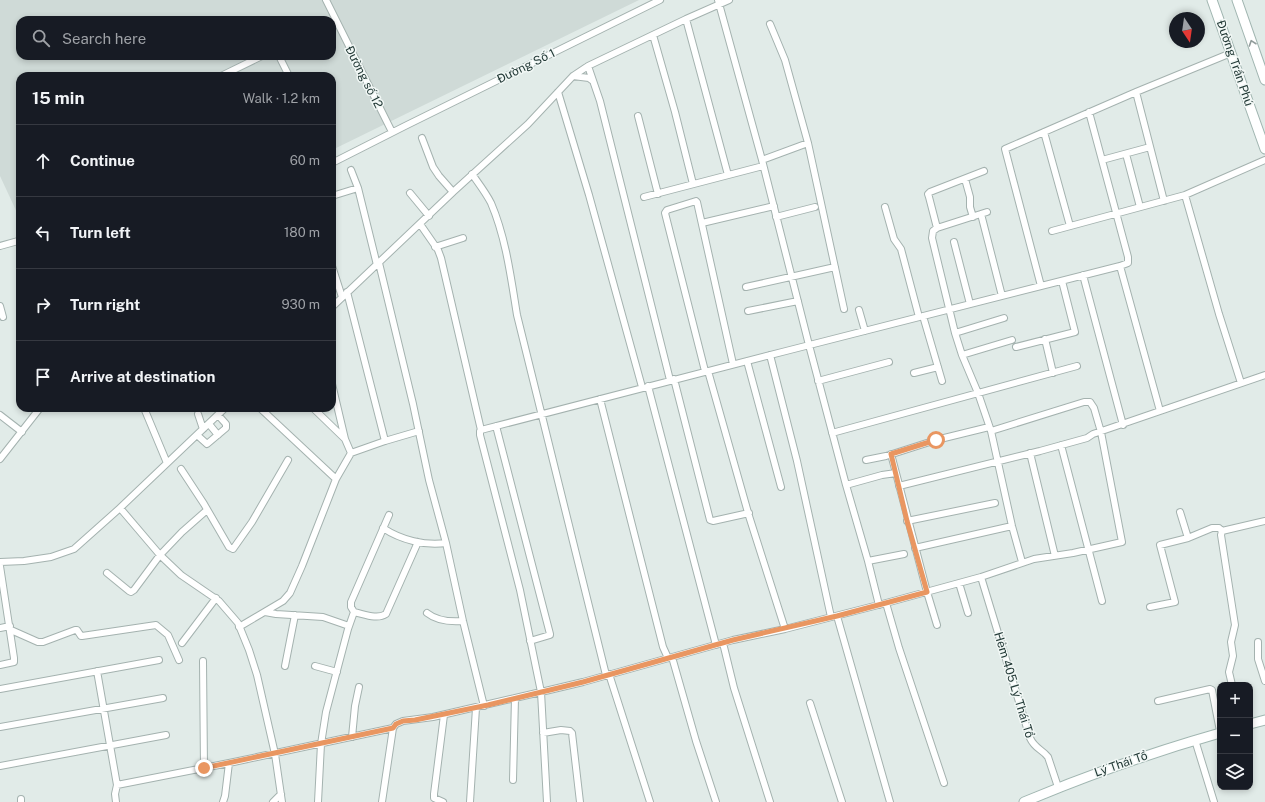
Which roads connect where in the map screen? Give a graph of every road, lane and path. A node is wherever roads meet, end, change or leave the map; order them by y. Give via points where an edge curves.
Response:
1 (326, 0) edge
2 (660, 0) edge
3 (729, 0) edge
4 (1212, 0) edge
5 (1237, 0) edge
6 (719, 2) edge
7 (332, 16) edge
8 (686, 19) junction
9 (770, 24) dead end
10 (336, 26) edge
11 (653, 35) junction
12 (1231, 53) junction
13 (254, 60) edge
14 (281, 60) edge
15 (588, 66) junction
16 (235, 69) junction
17 (229, 72) edge
18 (236, 72) edge
19 (287, 72) edge
20 (573, 76) junction
21 (1265, 80) edge
22 (593, 81) junction
23 (558, 92) junction
24 (1136, 92) junction
25 (1089, 112) junction
26 (638, 116) dead end
27 (392, 132) junction
28 (1044, 132) junction
29 (422, 138) dead end
30 (808, 143) junction
31 (1150, 147) junction
32 (1265, 149) edge
33 (1126, 154) junction
34 (1102, 160) junction
35 (1265, 160) edge
36 (336, 161) edge
37 (762, 163) junction
38 (351, 170) dead end
39 (984, 171) dead end
40 (472, 174) junction
41 (728, 175) junction
42 (965, 178) junction
43 (693, 184) junction
44 (358, 188) junction
45 (453, 192) junction
46 (410, 193) dead end
47 (658, 194) junction
48 (336, 195) edge
49 (1185, 195) junction
50 (644, 198) dead end
51 (1164, 201) junction
52 (774, 206) junction
53 (815, 207) dead end
54 (885, 207) dead end
55 (1140, 207) junction
56 (1117, 214) junction
57 (429, 216) junction
58 (776, 217) junction
59 (973, 217) junction
60 (702, 223) junction
61 (420, 224) junction
62 (1070, 226) junction
63 (937, 228) junction
64 (1052, 231) dead end
65 (463, 238) dead end
66 (16, 242) edge
67 (954, 242) dead end
68 (0, 246) edge
69 (435, 247) junction
70 (378, 264) junction
71 (1120, 266) junction
72 (835, 268) junction
73 (1083, 276) junction
74 (336, 278) edge
75 (792, 278) junction
76 (1062, 281) junction
77 (1041, 286) junction
78 (746, 288) dead end
79 (348, 292) junction
80 (1002, 296) junction
81 (342, 297) junction
82 (798, 301) junction
83 (336, 303) edge
84 (970, 304) junction
85 (0, 306) edge
86 (844, 309) dead end
87 (949, 309) junction
88 (859, 310) dead end
89 (748, 311) dead end
90 (921, 316) junction
91 (3, 317) dead end
92 (1004, 318) dead end
93 (865, 330) junction
94 (955, 333) junction
95 (1045, 339) junction
96 (1012, 340) dead end
97 (809, 345) junction
98 (1016, 347) dead end
99 (770, 355) junction
100 (962, 355) junction
101 (747, 361) junction
102 (888, 362) dead end
103 (733, 364) junction
104 (1077, 366) dead end
105 (938, 367) junction
106 (706, 371) junction
107 (1053, 372) junction
108 (914, 373) dead end
109 (1265, 375) edge
110 (672, 380) junction
111 (818, 381) junction
112 (942, 381) dead end
113 (1242, 383) junction
114 (645, 387) junction
115 (978, 393) junction
116 (600, 399) junction
117 (336, 401) edge
118 (1160, 411) junction
119 (37, 412) edge
120 (146, 412) edge
121 (221, 412) edge
122 (264, 412) edge
123 (317, 412) edge
124 (198, 414) dead end
125 (542, 414) junction
126 (0, 415) edge
127 (218, 415) junction
128 (209, 424) junction
129 (1123, 425) junction
130 (496, 426) junction
131 (203, 429) junction
132 (990, 429) junction
133 (482, 430) junction
134 (22, 432) junction
135 (419, 432) junction
136 (1100, 432) junction
137 (832, 433) junction
138 (197, 435) junction
139 (218, 435) junction
140 (345, 439) junction
141 (384, 441) junction
142 (1061, 445) junction
143 (351, 453) junction
144 (1030, 453) junction
145 (891, 454) junction
146 (0, 459) edge
147 (288, 460) dead end
148 (866, 460) dead end
149 (997, 462) junction
150 (167, 463) junction
151 (181, 469) dead end
152 (896, 473) junction
153 (336, 479) junction
154 (846, 485) junction
155 (899, 486) junction
156 (781, 487) dead end
157 (995, 503) dead end
158 (120, 508) junction
159 (207, 510) junction
160 (1180, 512) dead end
161 (749, 513) junction
162 (388, 515) dead end
163 (907, 521) junction
164 (1265, 521) edge
165 (1012, 526) junction
166 (383, 528) junction
167 (1222, 531) junction
168 (1188, 538) junction
169 (418, 542) junction
170 (446, 543) junction
171 (915, 548) junction
172 (1088, 550) junction
173 (904, 554) dead end
174 (160, 555) junction
175 (1055, 556) junction
176 (868, 560) junction
177 (0, 562) edge
178 (1022, 562) junction
179 (0, 566) edge
180 (107, 573) dead end
181 (981, 577) junction
182 (959, 583) junction
183 (2, 587) edge
184 (927, 592) junction
185 (216, 598) junction
186 (1102, 601) dead end
187 (886, 603) junction
188 (879, 605) junction
189 (1150, 607) dead end
190 (265, 612) junction
191 (354, 612) junction
192 (427, 612) dead end
193 (968, 613) dead end
194 (295, 615) junction
195 (834, 617) junction
196 (463, 621) junction
197 (937, 625) dead end
198 (349, 626) junction
199 (239, 627) junction
200 (0, 628) edge
201 (11, 628) junction
202 (785, 629) junction
203 (530, 640) junction
204 (1258, 642) dead end
205 (182, 643) dead end
206 (723, 643) junction
207 (716, 645) junction
208 (670, 658) junction
209 (159, 660) dead end
210 (179, 660) dead end
211 (203, 661) dead end
212 (0, 665) edge
213 (285, 666) dead end
214 (315, 666) dead end
215 (96, 671) junction
216 (337, 672) junction
217 (608, 674) junction
218 (1265, 681) edge
219 (1232, 682) edge
220 (359, 687) dead end
221 (0, 689) edge
222 (541, 692) junction
223 (163, 698) dead end
224 (515, 698) junction
225 (1158, 700) dead end
226 (810, 703) dead end
227 (484, 706) junction
228 (103, 708) junction
229 (476, 708) junction
230 (444, 715) junction
231 (1217, 718) edge
232 (1265, 720) edge
233 (1253, 723) edge
234 (0, 727) edge
235 (393, 728) junction
236 (543, 733) junction
237 (1217, 733) edge
238 (166, 735) dead end
239 (352, 737) junction
240 (1195, 740) junction
241 (321, 744) junction
242 (110, 746) junction
243 (275, 754) junction
244 (229, 763) junction
245 (0, 766) edge
246 (204, 768) junction
247 (513, 780) dead end
248 (944, 783) dead end
249 (117, 785) junction
250 (1058, 787) junction
251 (281, 794) junction
252 (116, 802) edge
253 (223, 802) edge
254 (273, 802) edge
255 (282, 802) edge
256 (318, 802) edge
257 (382, 802) edge
258 (443, 802) edge
259 (470, 802) edge
260 (547, 802) edge
261 (580, 802) edge
262 (650, 802) edge
263 (716, 802) edge
264 (770, 802) edge
265 (842, 802) edge
266 (890, 802) edge
267 (1024, 802) edge
268 (1214, 802) edge

1 - 7 street, Đường số 12
2 - 27 street, Đường Số 1
3 - 6 street
4 - 12 main road, Đường Trần Phú
21 -> 5 main road, Đường Trần Phú
6 - 8 street
6 - 37 street
8 - 11 street
8 - 41 street
9 - 30 street via 785,60
10 - 27 street, Đường số 12
11 - 15 street
11 - 43 street
12 - 24 street
12 - 32 main road, Đường Trần Phú
13 - 16 street
14 - 19 street
15 - 20 street
15 - 22 street
16 - 17 street
16 - 18 street
20 - 22 street
20 - 23 street
22 - 110 street
23 - 40 street via 528,124
23 - 114 street
24 - 25 street
24 - 31 street
25 - 28 street
25 - 34 street
26 - 47 street
27 - 36 street, Đường Số 1
28 - 62 street
28 - 77 street via 1005,148
29 - 45 street via 433,167
30 - 37 street
30 - 72 street
31 - 33 street
31 - 51 street
33 - 34 street
33 - 55 street
34 - 56 street
35 - 49 street
37 - 41 street
37 - 52 street
38 - 44 street
39 - 42 street
40 - 45 street
40 - 125 street via 488,197 497,221
41 - 43 street
42 - 59 street
42 - 63 street via 928,194
43 - 47 street
44 - 48 street
44 - 70 street
45 - 57 street
46 - 57 street
47 - 50 street
49 - 51 street
49 - 113 street
51 - 55 street
52 - 58 street
52 - 60 street
53 - 58 street
54 - 90 street via 894,239 901,249
55 - 56 street
56 - 62 street
56 - 71 street via 1128,260 1128,263
57 - 61 street
58 - 75 street
59 - 63 street
59 - 80 street via 984,213
60 - 103 street
60 - 106 street via 697,202 665,212
61 - 69 street
61 - 70 street
62 - 64 street
63 - 87 street via 933,231 932,238
65 - 69 street
66 - 68 street
67 - 84 street
69 - 133 street via 442,258
70 - 79 street
70 - 135 street
71 - 73 street
71 - 118 street
72 - 75 street
72 - 86 street
73 - 76 street
73 - 129 street
74 - 81 street
75 - 78 street
75 - 82 street
76 - 77 street
76 - 95 street via 1075,332
77 - 80 street
79 - 81 street
79 - 141 street
80 - 84 street
81 - 83 street
82 - 89 street
82 - 97 street
84 - 87 street
85 - 91 street
87 - 90 street
87 - 94 street
88 - 93 street
90 - 93 street
90 - 105 street
92 - 94 street
93 - 97 street
94 - 100 street
95 - 98 street
95 - 107 street
96 - 100 street
97 - 99 street
97 - 111 street
99 - 101 street
99 - 195 street
100 - 115 street
101 - 103 street
101 - 156 street
102 - 111 street
103 - 106 street
104 - 107 street
105 - 108 street
105 - 112 street
106 - 110 street
106 - 161 street
107 - 115 street
109 - 113 street
110 - 114 street
110 - 161 street via 710,520
111 - 137 street
113 - 118 street
114 - 116 street
114 - 207 street
115 - 132 street
115 - 137 street
116 - 125 street
116 - 208 street via 663,647
117 - 140 street
118 - 129 street
119 - 134 street
120 - 150 street
121 - 127 street
122 - 153 street
123 - 140 street
124 - 131 street
125 - 130 street
125 - 217 street
126 - 134 street
127 - 128 street
127 - 139 street via 226,426
128 - 131 street
128 - 139 street
129 - 136 street
130 - 133 street
130 - 203 street via 550,634
131 - 138 street
132 - 136 street via 1090,402
132 - 145 street via 936,440
132 - 149 street
133 - 203 street via 480,435 520,590
134 - 146 street
135 - 141 street
135 - 170 street
136 - 142 street
136 - 172 street via 1122,542
137 - 154 street
138 - 139 street via 207,444
138 - 150 street
140 - 143 street
141 - 143 street
142 - 144 street
142 - 172 street
143 - 153 street
144 - 149 street
144 - 175 street
145 - 148 street
145 - 152 street
147 - 159 street via 234,549 229,547
149 - 155 street
149 - 165 street
150 - 158 street
151 - 159 street
152 - 154 street
152 - 155 street
153 - 190 street via 290,593 283,601
154 - 176 street
155 - 163 street
157 - 163 street
158 - 174 street
158 - 177 street via 84,542 68,552 24,561
159 - 174 street
160 - 168 street
161 - 202 street
162 - 166 street
163 - 171 street
164 - 167 street
165 - 171 street
165 - 178 street
166 - 169 street
166 - 191 street via 351,602
167 - 168 street via 1219,528 1212,528
167 - 219 street via 1235,625 1231,638
168 - 189 street via 1160,545 1175,602
169 - 170 street
169 - 191 street via 386,614 376,617
170 - 196 street
171 - 184 street
172 - 175 street
172 - 186 street
173 - 176 street
174 - 180 street via 131,592
174 - 185 street via 181,575
175 - 178 street
176 - 188 street
178 - 181 street
179 - 183 street
181 - 182 street
181 - 250 street, Hẻm 405 Lý Thái Tổ via 1030,738 1033,745 1048,757
182 - 184 street
182 - 193 street
183 - 201 street
184 - 187 street
184 - 197 street
185 - 199 street
185 - 205 street
187 - 188 street
187 - 248 street
188 - 195 street
190 - 194 street
190 - 199 street
191 - 198 street
192 - 196 street via 432,617 447,621
194 - 198 street via 323,617
194 - 213 street
195 - 202 street
195 - 266 street
196 - 227 street
198 - 216 street
199 - 243 street via 250,650
200 - 201 street
201 - 210 street via 38,642 43,642 75,630 82,636 156,625 168,635
201 - 212 street via 14,662
202 - 206 street
203 - 222 street
204 - 218 street via 1258,659
206 - 207 street
206 - 264 street via 734,688
207 - 208 street
208 - 217 street
208 - 263 street
209 - 215 street
211 - 246 street
214 - 216 street
215 - 221 street
215 - 228 street
216 - 241 street via 326,712
217 - 222 street
217 - 262 street
220 - 239 street
222 - 224 street
222 - 236 street
223 - 228 street
224 - 227 street
224 - 247 street
225 - 231 street via 1210,689
226 - 265 street
227 - 229 street
228 - 234 street
228 - 242 street
229 - 230 street
229 - 259 street
230 - 235 street via 403,721
230 - 258 street via 434,794 434,798
232 - 233 main road
235 - 239 street
235 - 257 street
236 - 260 street
236 - 261 street via 570,730 572,733
237 - 240 main road, Lý Thái Tổ
238 - 242 street
239 - 241 street
240 - 250 main road, Lý Thái Tổ
240 - 268 street
241 - 243 street
241 - 256 street
242 - 245 street
242 - 249 street
243 - 244 street
243 - 251 street
244 - 246 street
244 - 253 street
246 - 249 street
249 - 252 street
250 - 267 main road, Lý Thái Tổ
251 - 254 street
251 - 255 street

